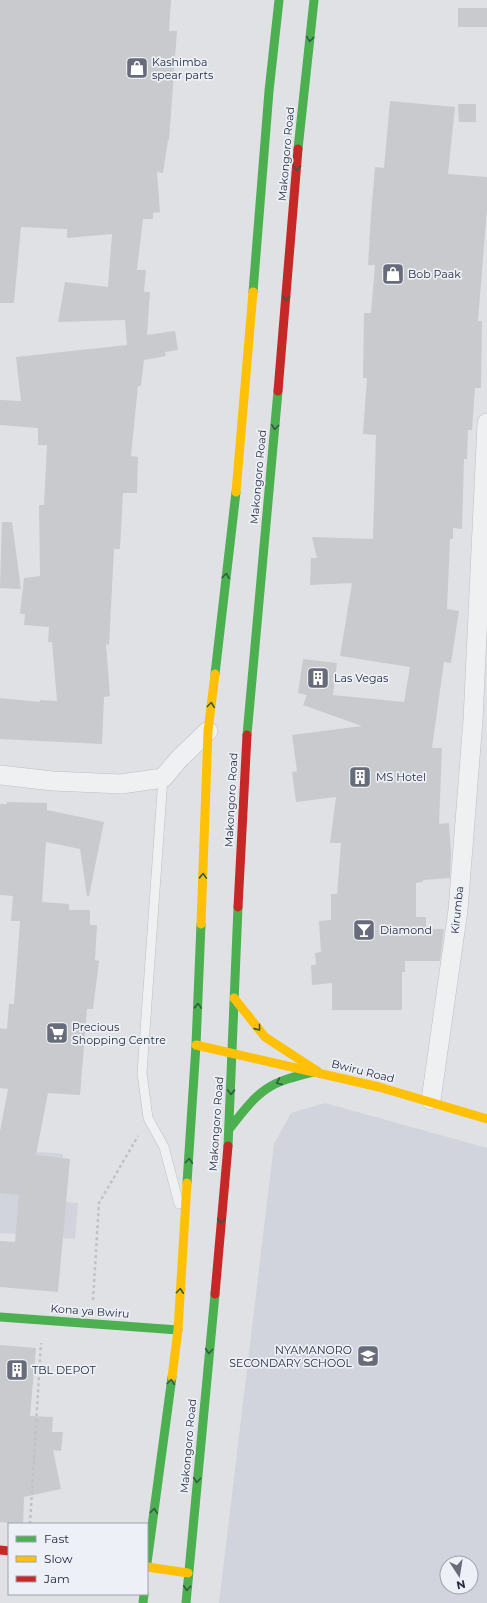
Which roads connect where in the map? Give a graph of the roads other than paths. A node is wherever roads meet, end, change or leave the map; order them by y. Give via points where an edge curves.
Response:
1 (279, 0) edge
2 (314, 0) edge
3 (486, 434) edge
4 (480, 722) edge
5 (208, 731) junction
6 (0, 775) edge
7 (163, 778) junction
8 (234, 998) junction
9 (196, 1045) junction
10 (232, 1053) junction
11 (317, 1071) junction
12 (431, 1100) junction
13 (487, 1119) edge
14 (230, 1128) junction
15 (184, 1224) junction
16 (0, 1317) edge
17 (178, 1330) junction
18 (148, 1555) edge
19 (148, 1567) edge
20 (188, 1573) junction
21 (186, 1603) edge

5 -> 1 main road, Makongoro Road via 239,463 268,91
2 -> 8 main road, Makongoro Road via 303,95 248,711
3 - 4 street, Kirumba
4 - 12 street, Kirumba via 458,910
5 - 7 street
9 -> 5 main road, Makongoro Road
6 - 7 street via 53,781 121,784
7 - 15 lane via 142,1073 148,1118 164,1147
8 - 10 main road, Makongoro Road
8 -> 11 main road via 265,1037
9 - 10 main road, Bwiru Road
15 -> 9 main road, Makongoro Road
10 - 11 main road, Bwiru Road
10 -> 14 main road, Makongoro Road
11 - 12 main road, Bwiru Road
11 -> 14 main road via 285,1079 268,1087 251,1102
12 - 13 main road, Bwiru Road
14 -> 20 main road, Makongoro Road
17 -> 15 main road, Makongoro Road
16 - 17 main road, Kona ya Bwiru
18 -> 17 main road, Makongoro Road
19 - 20 main road
20 -> 21 main road, Makongoro Road

